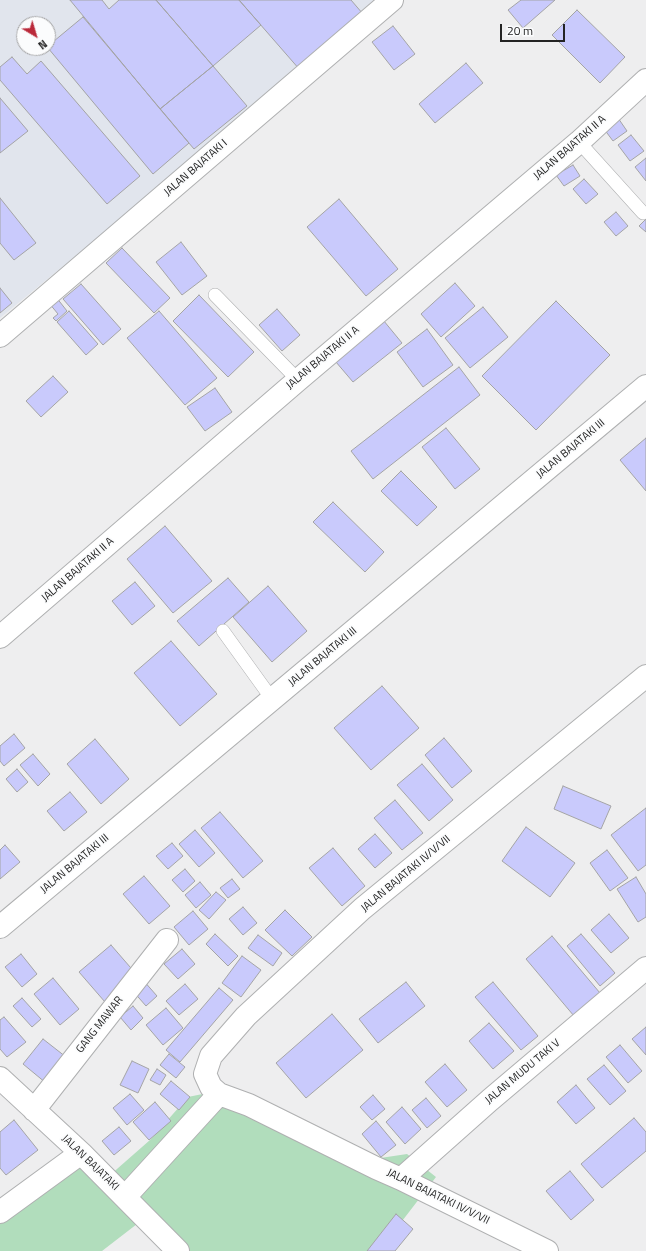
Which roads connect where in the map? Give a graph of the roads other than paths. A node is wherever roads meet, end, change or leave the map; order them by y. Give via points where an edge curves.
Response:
1 (392, 0) edge
2 (646, 80) edge
3 (579, 142) junction
4 (642, 213) dead end
5 (216, 295) dead end
6 (0, 336) edge
7 (298, 380) junction
8 (646, 386) edge
9 (223, 631) dead end
10 (0, 637) edge
11 (646, 676) edge
12 (272, 699) junction
13 (0, 927) edge
14 (167, 940) dead end
15 (646, 968) edge
16 (0, 1078) edge
17 (219, 1094) junction
18 (34, 1110) junction
19 (81, 1153) junction
20 (401, 1179) junction
21 (125, 1197) junction
22 (0, 1212) edge
23 (178, 1251) edge
24 (547, 1251) edge

1 - 6 street, JALAN BAJATAKI I
2 - 3 street, JALAN BAJATAKI II A
3 - 4 lane
3 - 7 street, JALAN BAJATAKI II A
5 - 7 lane
7 - 10 street, JALAN BAJATAKI II A
8 - 12 street, JALAN BAJATAKI III
9 - 12 lane
11 - 17 street, JALAN BAJATAKI IV/V/VII via 362,909 246,1016 211,1056 205,1074 211,1087
12 - 13 street, JALAN BAJATAKI III
14 - 18 street, GANG MAWAR
15 - 20 street, JALAN MUDU TAKI V
16 - 18 street, JALAN BAJATAKI
17 - 20 street, JALAN BAJATAKI IV/V/VII
17 - 21 street
18 - 19 street, JALAN BAJATAKI
19 - 21 street, JALAN BAJATAKI
19 - 22 street
20 - 24 street, JALAN BAJATAKI IV/V/VII
21 - 23 street, JALAN BAJATAKI

